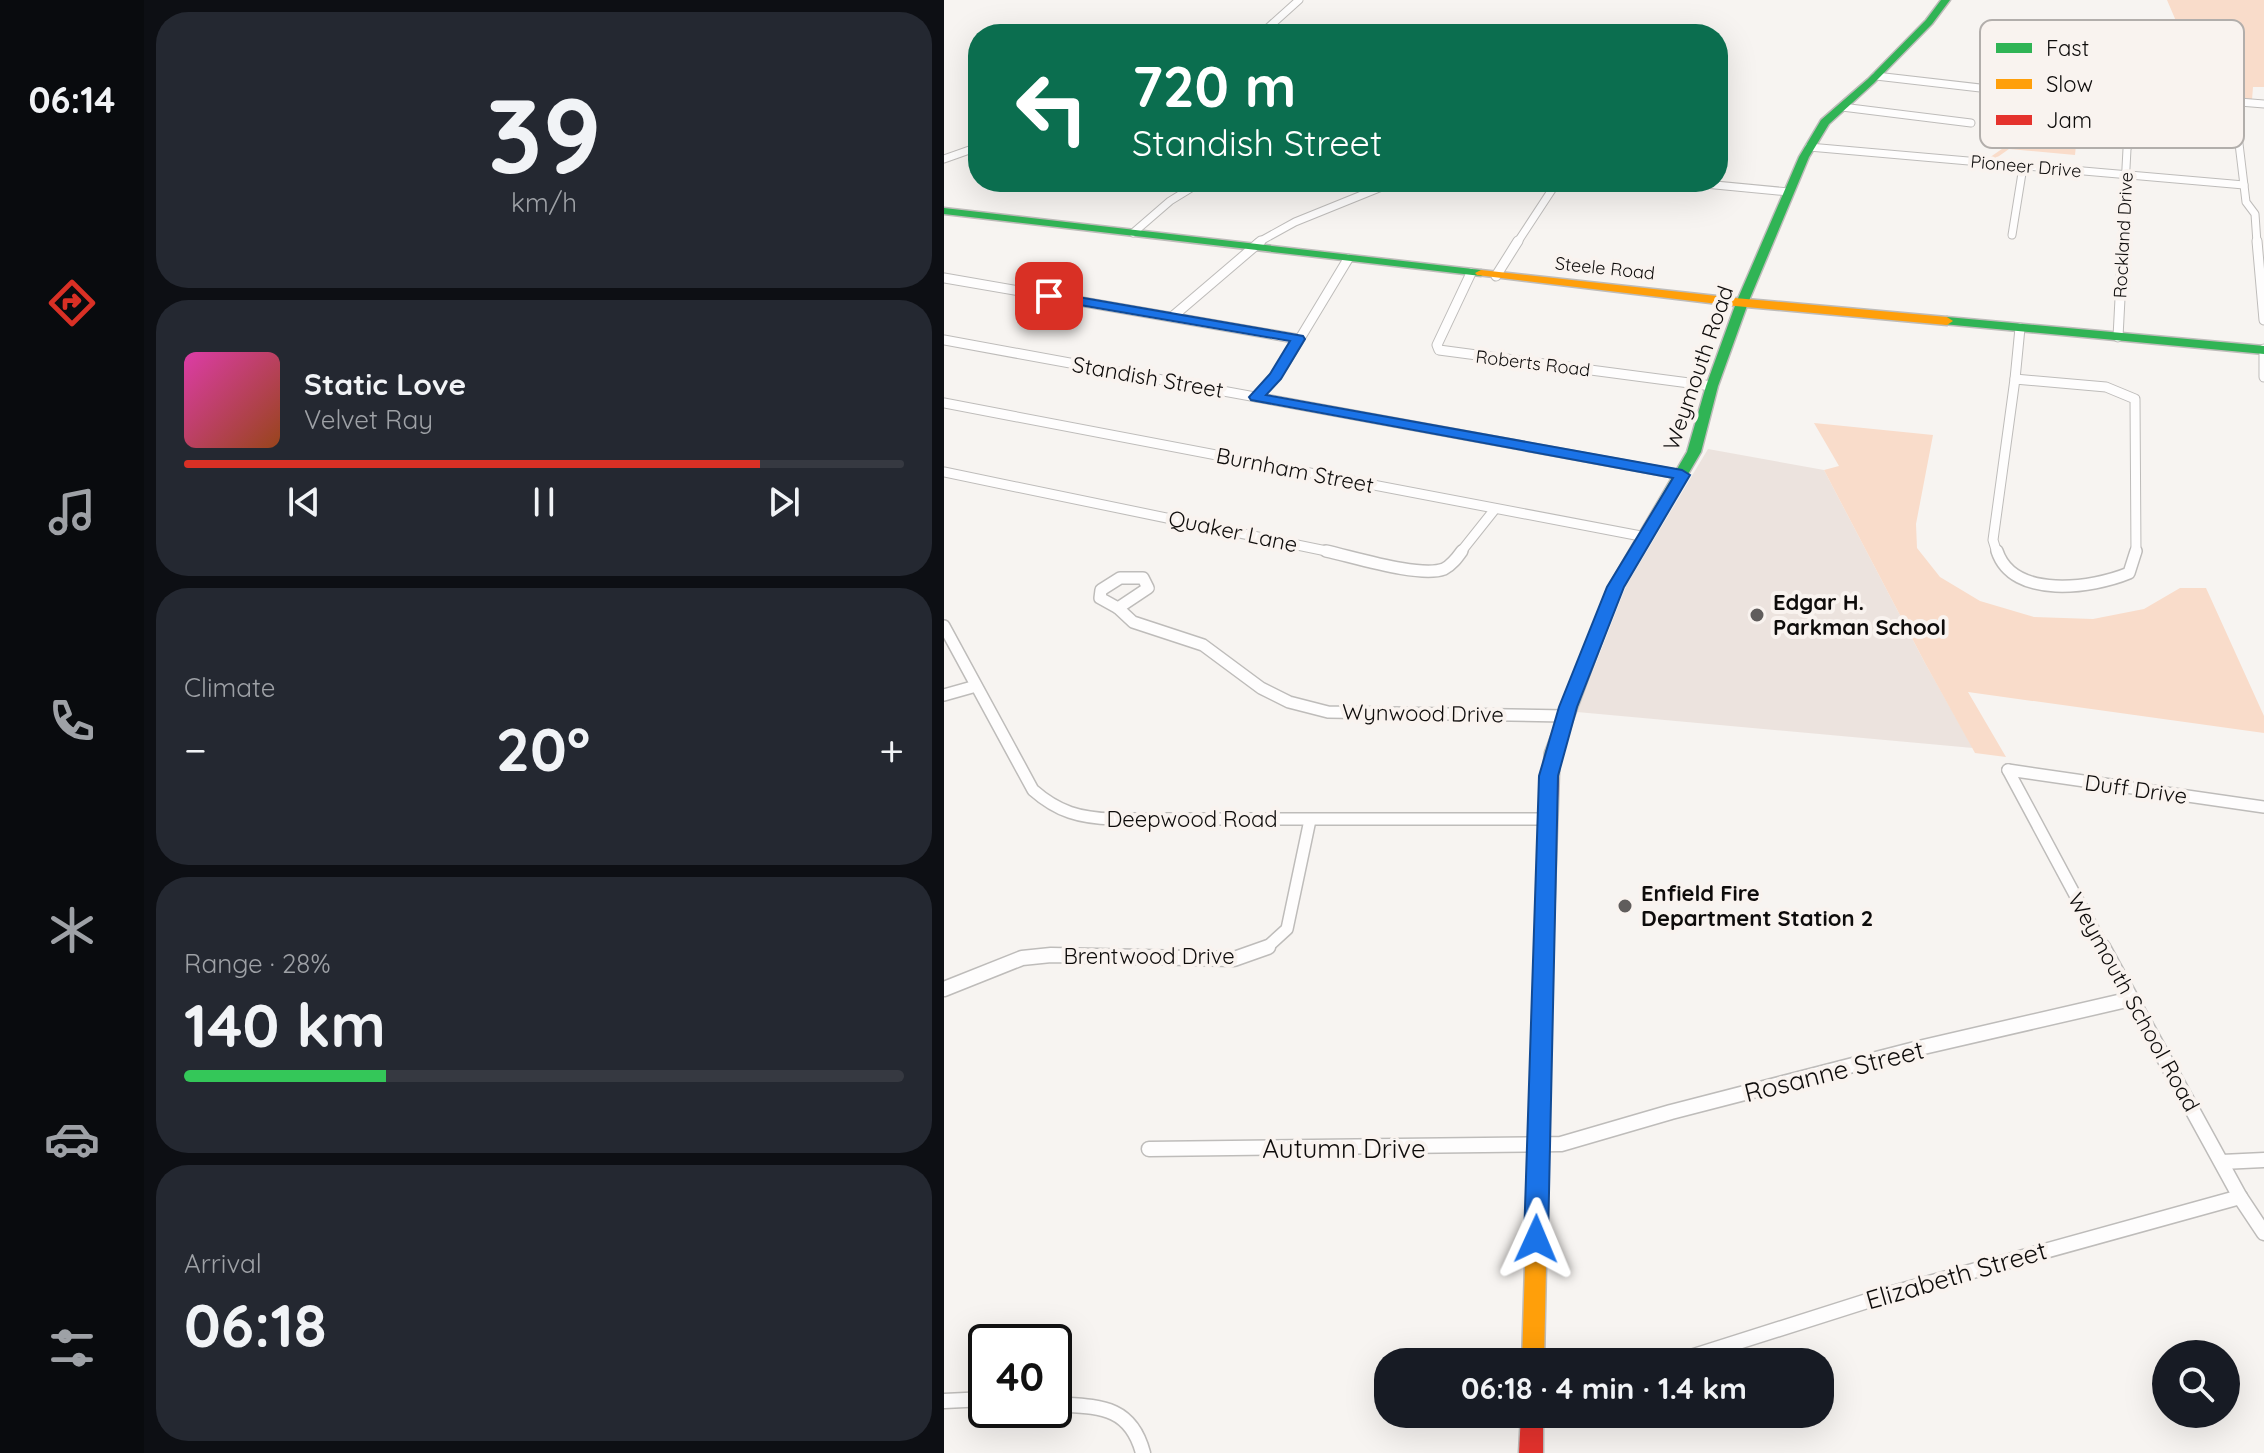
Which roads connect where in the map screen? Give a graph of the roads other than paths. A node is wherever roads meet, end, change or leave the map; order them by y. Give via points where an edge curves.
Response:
1 (1299, 0) edge
2 (1946, 0) edge
3 (1272, 24) edge
4 (1876, 76) junction
5 (1980, 88) edge
6 (2244, 103) edge
7 (2264, 104) edge
8 (1842, 107) junction
9 (1971, 123) dead end
10 (1809, 147) junction
11 (2129, 148) edge
12 (2240, 148) edge
13 (968, 151) edge
14 (944, 159) edge
15 (2023, 167) junction
16 (2126, 175) junction
17 (2244, 185) junction
18 (1728, 186) edge
19 (1185, 192) edge
20 (1369, 192) edge
21 (1551, 192) edge
22 (1789, 192) junction
23 (944, 211) edge
24 (1133, 233) junction
25 (2012, 235) dead end
26 (1251, 247) junction
27 (1348, 259) junction
28 (1471, 273) junction
29 (1496, 276) junction
30 (944, 278) edge
31 (1742, 303) junction
32 (1172, 317) junction
33 (2264, 320) edge
34 (2020, 328) junction
35 (2118, 337) junction
36 (1298, 339) junction
37 (944, 340) edge
38 (2263, 349) edge
39 (2264, 377) edge
40 (2015, 379) junction
41 (1712, 386) junction
42 (1256, 397) junction
43 (944, 403) edge
44 (944, 472) edge
45 (1682, 475) junction
46 (1495, 509) junction
47 (1646, 537) junction
48 (1118, 608) dead end
49 (944, 626) edge
50 (976, 686) junction
51 (944, 695) edge
52 (1565, 716) junction
53 (2008, 770) joint
54 (2264, 807) edge
55 (1547, 819) junction
56 (1310, 820) junction
57 (944, 989) edge
58 (2131, 999) junction
59 (1538, 1147) junction
60 (1149, 1149) dead end
61 (2264, 1160) edge
62 (2222, 1162) junction
63 (2240, 1197) junction
64 (2264, 1233) edge
65 (1533, 1348) edge
66 (1717, 1348) edge
67 (968, 1400) edge
68 (944, 1401) edge
69 (1072, 1405) edge
70 (1532, 1428) edge
71 (1143, 1453) edge
72 (1531, 1453) edge

1 - 3 street
2 - 4 street, Weymouth Road
4 - 5 street
4 - 8 street, Weymouth Road
6 - 7 street
8 - 9 street
8 - 10 street, Weymouth Road
10 - 15 street, Pioneer Drive
10 - 22 street, Weymouth Road
11 - 16 street, Rockland Drive
12 - 17 street
13 - 14 street
15 - 16 street, Pioneer Drive
15 - 25 street
16 - 17 street, Pioneer Drive
16 - 35 street, Rockland Drive
17 - 33 street via 2246,202 2255,214
18 - 22 street
19 - 24 street
20 - 26 street
21 - 29 street
22 - 31 street, Weymouth Road
23 - 24 street, Steele Road
24 - 26 street, Steele Road
26 - 27 street, Steele Road
26 - 32 street
27 - 28 street, Steele Road
27 - 36 street
28 - 29 street, Steele Road
28 - 41 street, Roberts Road via 1439,350
29 - 31 street, Steele Road
30 - 32 street
31 - 34 street, Steele Road
31 - 41 street, Weymouth Road
32 - 36 street
34 - 35 street, Steele Road
34 - 40 street
35 - 38 street, Steele Road
36 - 42 street
37 - 42 street, Standish Street
38 - 39 street
40 - 40 street via 1993,540 2000,560 2029,579 2061,586 2096,586 2129,573 2136,558 2135,399 2106,387
41 - 45 street, Weymouth Road
42 - 45 street, Standish Street
43 - 46 street, Burnham Street
44 - 46 street, Quaker Lane via 1423,571 1451,565
45 - 47 street, Weymouth Road
46 - 47 street, Burnham Street
47 - 52 street, Weymouth Road via 1615,587
48 - 52 street, Wynwood Drive via 1133,622 1203,645 1261,688 1316,709
49 - 50 street, Deepwood Road
50 - 51 street
50 - 56 street, Deepwood Road via 1033,790 1067,814
52 - 55 street, Weymouth Road via 1549,776
53 - 54 street, Duff Drive
53 - 58 street, Weymouth School Road
55 - 56 street, Deepwood Road
55 - 59 street, Weymouth Road
56 - 57 street, Brentwood Drive via 1287,929 1258,954 1234,959 1022,958
58 - 59 street, Rosanne Street
58 - 62 street, Weymouth School Road
59 - 60 street, Autumn Drive
59 - 65 street, Weymouth Road
61 - 62 street
62 - 63 street, Weymouth School Road
63 - 64 street, Weymouth School Road
63 - 66 street, Elizabeth Street via 1815,1315
67 - 68 street
69 - 71 street via 1119,1413 1139,1435
70 - 72 street

